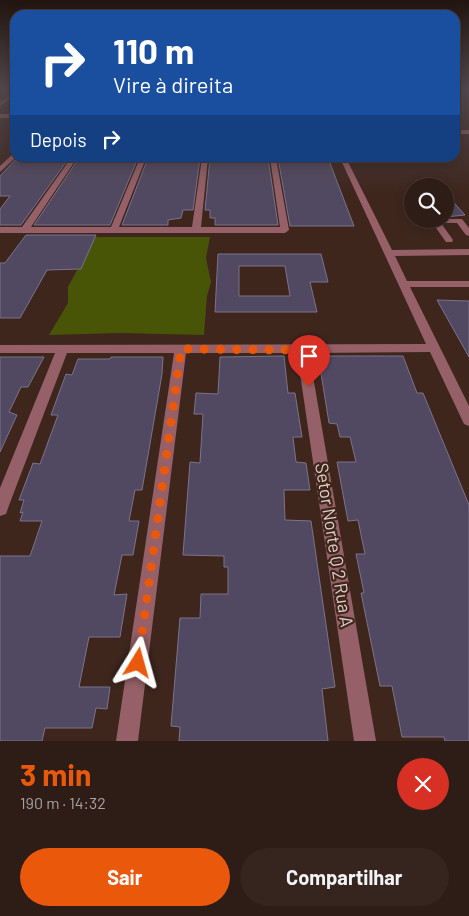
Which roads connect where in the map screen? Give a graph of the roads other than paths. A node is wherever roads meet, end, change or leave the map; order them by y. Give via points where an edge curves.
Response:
1 (10, 159) edge
2 (71, 162) edge
3 (141, 162) edge
4 (204, 162) edge
5 (274, 162) edge
6 (345, 162) edge
7 (0, 170) edge
8 (0, 230) edge
9 (25, 230) junction
10 (114, 230) junction
11 (196, 230) junction
12 (469, 233) edge
13 (449, 240) dead end
14 (469, 252) edge
15 (388, 253) junction
16 (403, 284) junction
17 (469, 284) edge
18 (434, 348) junction
19 (0, 349) edge
20 (63, 349) junction
21 (181, 349) junction
22 (303, 350) junction
23 (469, 420) edge
24 (0, 508) edge
25 (127, 741) edge
26 (365, 741) edge

1 - 7 street
2 - 9 street
3 - 10 street
4 - 11 street
5 - 11 street via 284,230
6 - 15 street
8 - 9 street
9 - 10 street
10 - 11 street
12 - 13 street via 459,221 435,221
14 - 15 street
15 - 16 street
16 - 17 street
16 - 18 street
18 - 22 street
18 - 23 street
19 - 20 street
20 - 21 street
20 - 24 street
21 - 22 street
21 - 25 street
22 - 26 street, Setor Norte Q 2 Rua A

